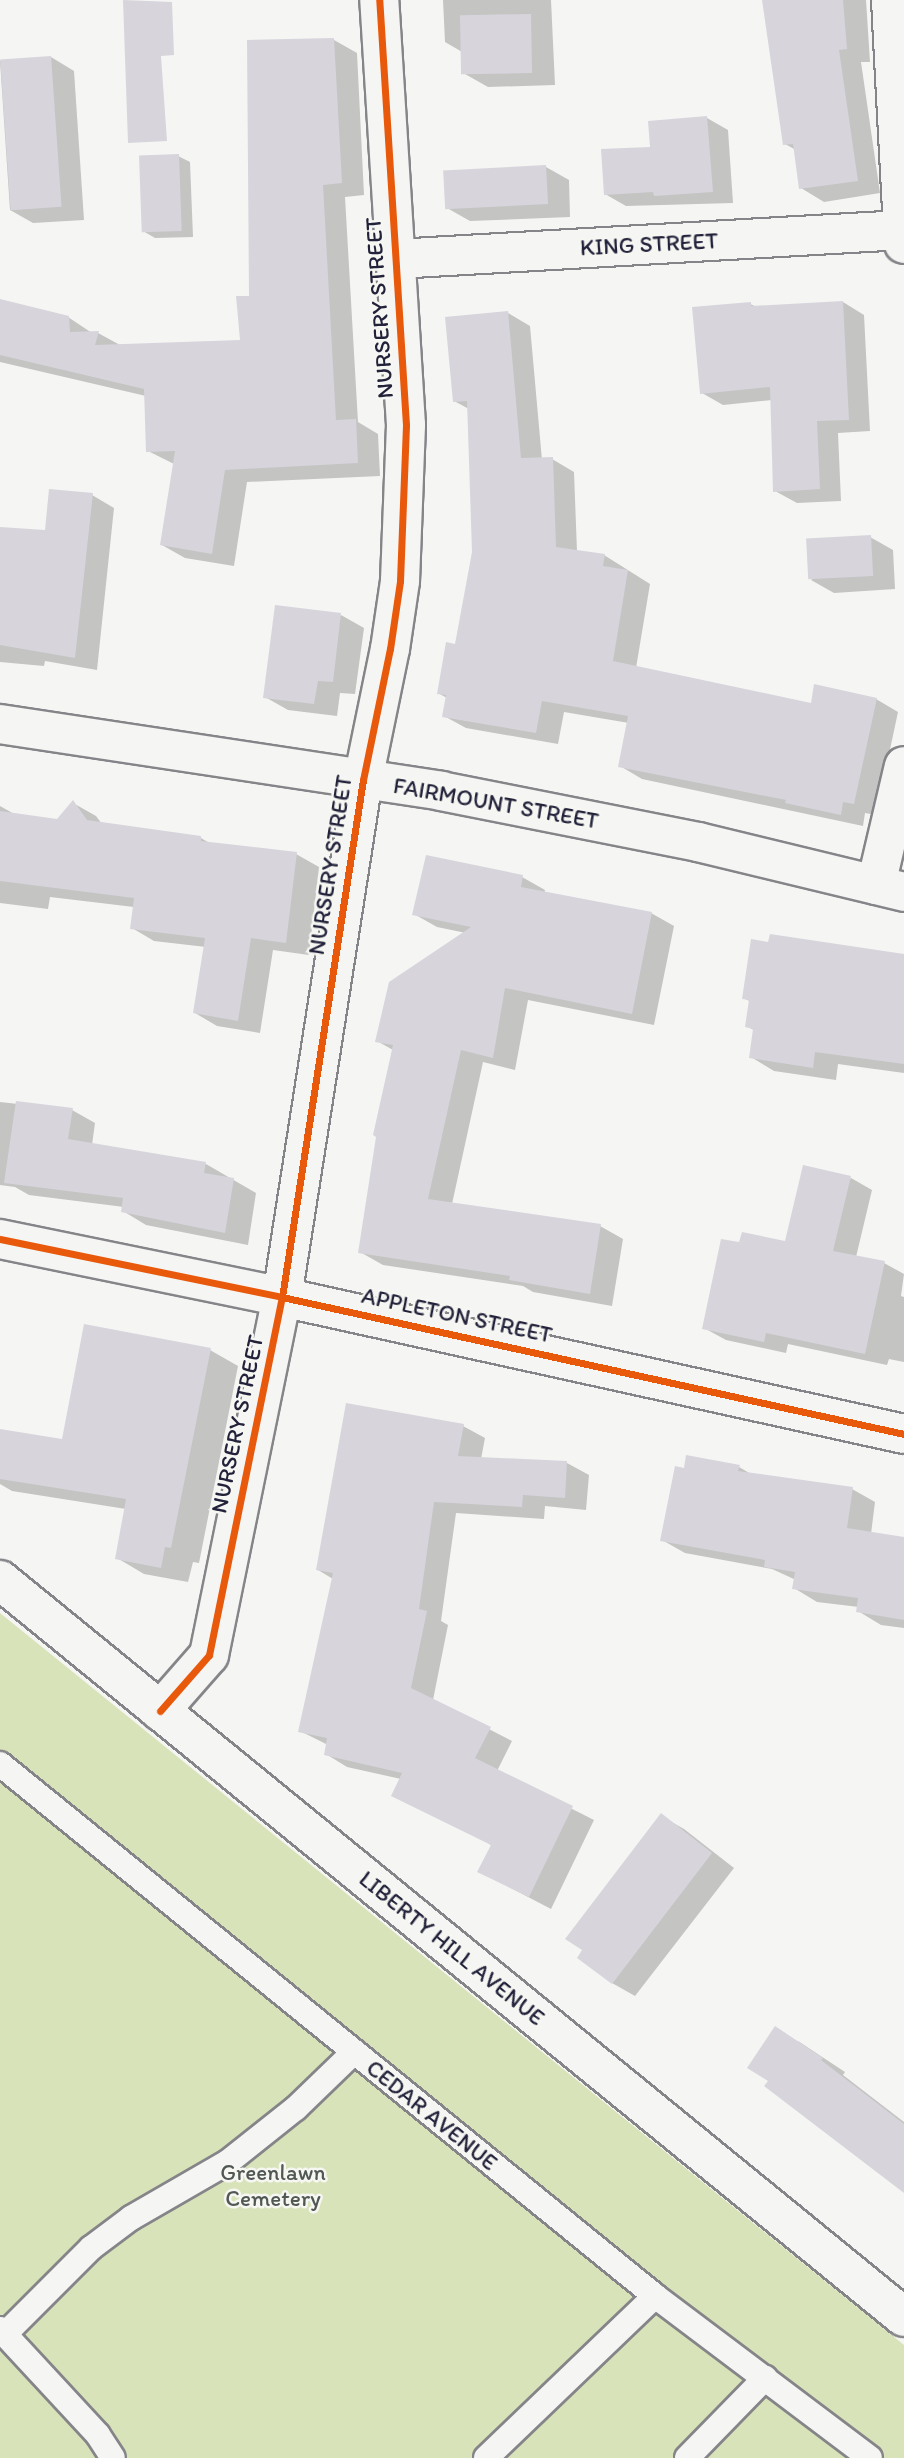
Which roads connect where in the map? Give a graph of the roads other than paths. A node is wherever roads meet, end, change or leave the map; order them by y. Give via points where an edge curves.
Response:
1 (379, 0) edge
2 (891, 0) edge
3 (903, 237) edge
4 (395, 259) junction
5 (0, 724) edge
6 (904, 766) edge
7 (363, 780) junction
8 (890, 888) edge
9 (0, 1239) edge
10 (282, 1297) junction
11 (904, 1434) edge
12 (0, 1580) edge
13 (160, 1711) junction
14 (0, 1764) edge
15 (354, 2052) junction
16 (655, 2295) junction
17 (904, 2317) edge
18 (2, 2331) edge
19 (765, 2378) junction
20 (113, 2458) edge
21 (486, 2458) edge
22 (687, 2458) edge
23 (870, 2458) edge

1 - 4 street, NURSERY STREET
2 - 3 street
3 - 4 street, KING STREET
4 - 7 street, NURSERY STREET via 406,425 400,581
5 - 7 street, FAIRMOUNT STREET
6 - 8 street
7 - 8 street, FAIRMOUNT STREET via 685,839
7 - 10 street, NURSERY STREET
9 - 10 street, APPLETON STREET
10 - 11 street, APPLETON STREET
10 - 13 street, NURSERY STREET via 209,1655
12 - 13 street, LIBERTY HILL AVENUE
13 - 17 street, LIBERTY HILL AVENUE
14 - 15 lane, CEDAR AVENUE
15 - 16 lane, CEDAR AVENUE
15 - 18 lane via 296,2108 228,2162 131,2218 91,2248
16 - 19 lane, CEDAR AVENUE
16 - 21 lane
18 - 20 lane
19 - 22 lane
19 - 23 lane, CEDAR AVENUE

